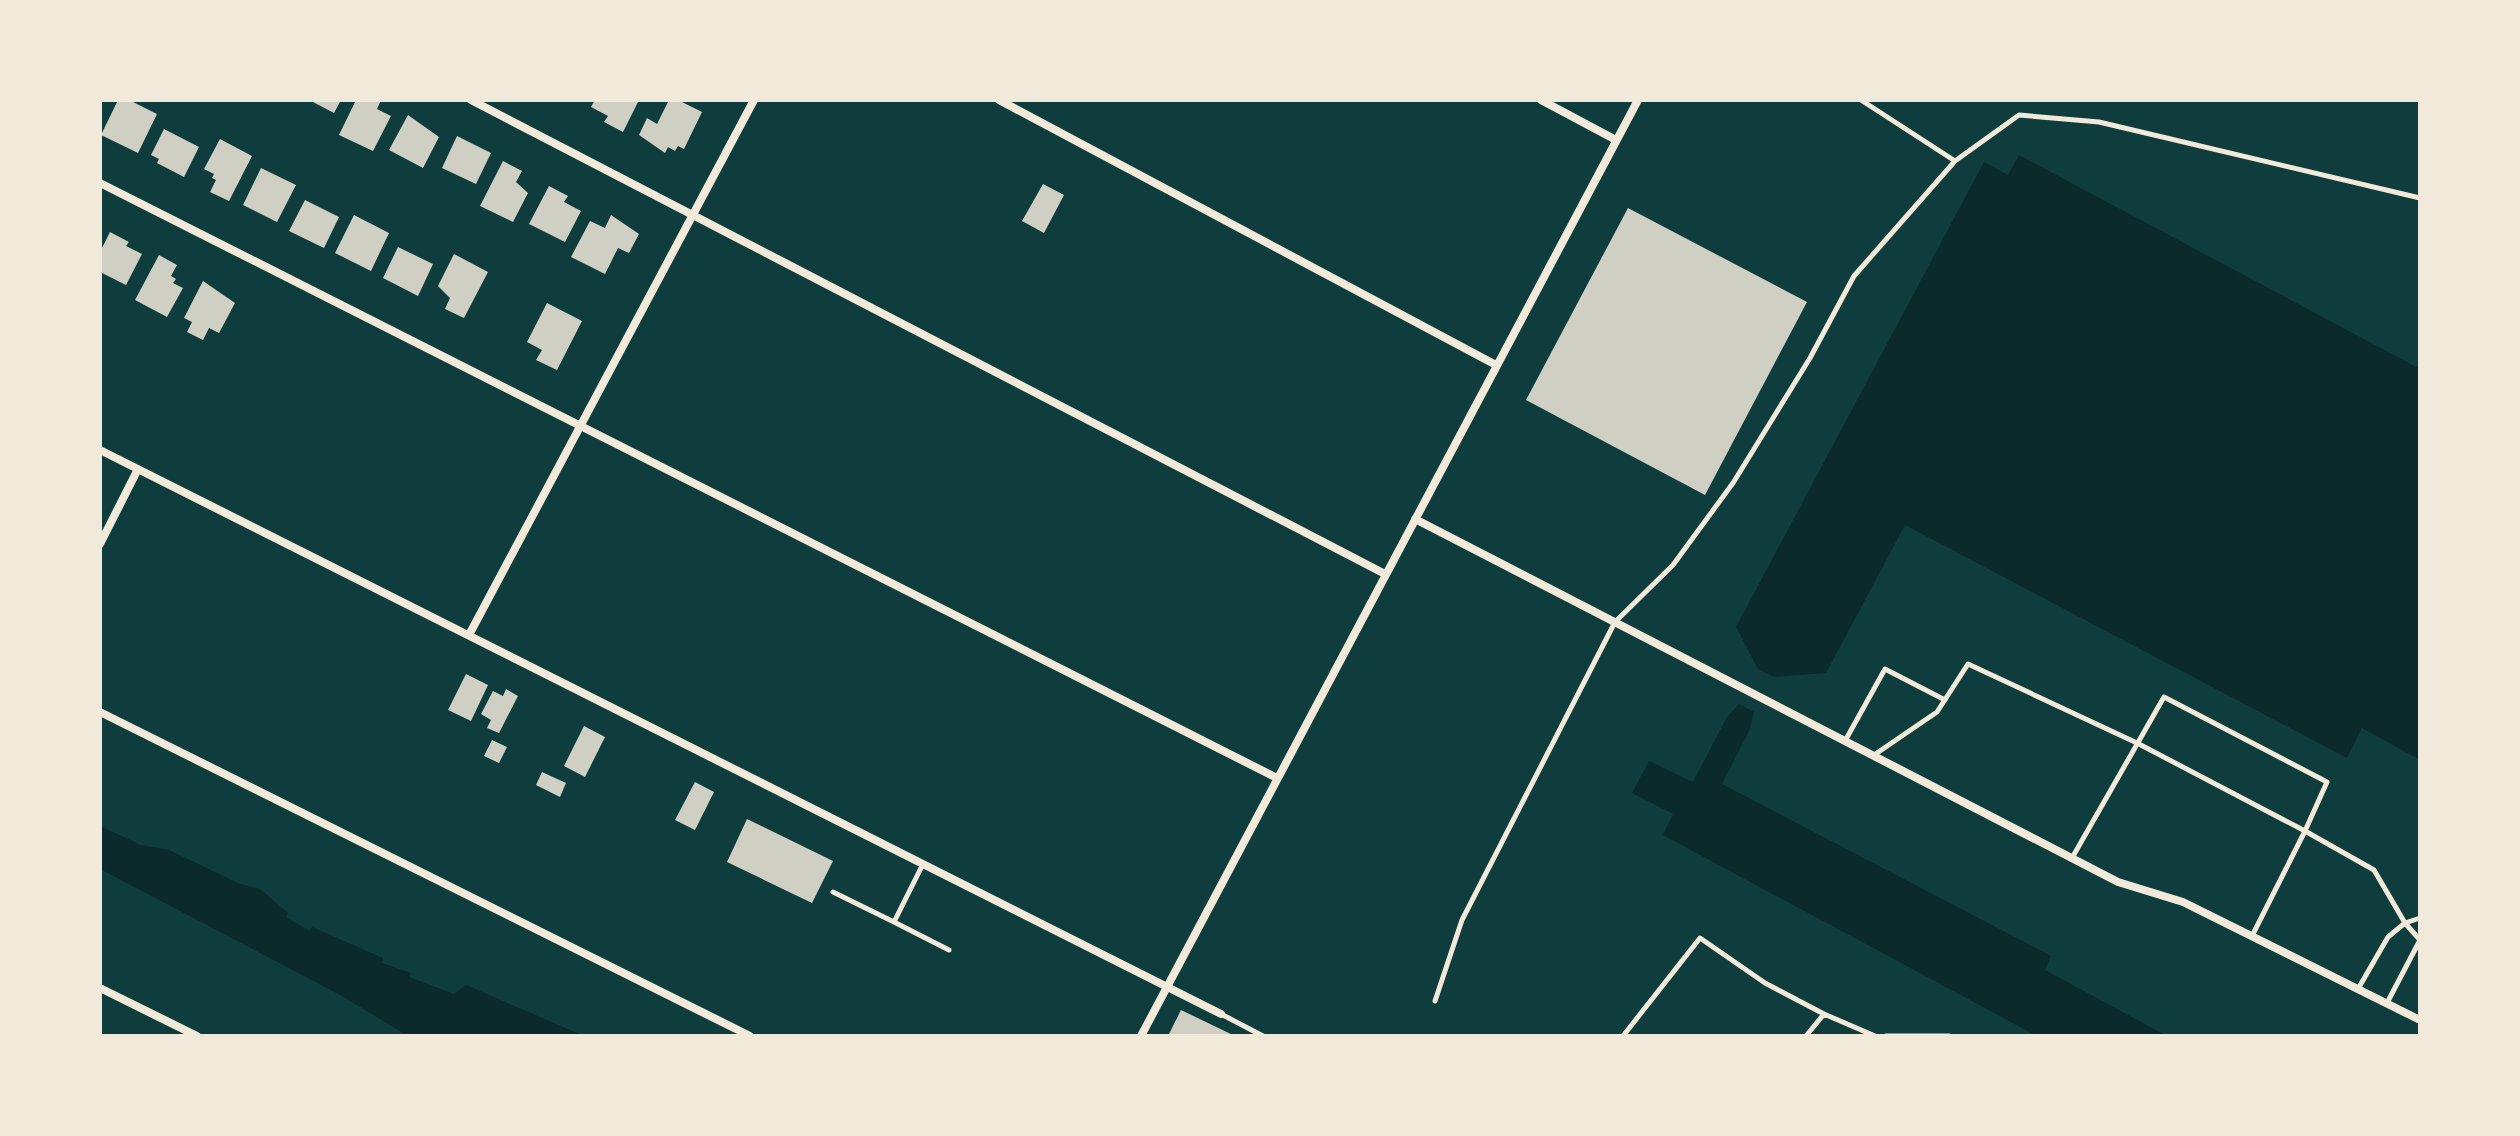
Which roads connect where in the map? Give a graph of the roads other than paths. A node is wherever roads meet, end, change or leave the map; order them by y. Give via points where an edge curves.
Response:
1 (471, 100) edge
2 (754, 100) edge
3 (999, 100) edge
4 (1541, 100) edge
5 (1638, 100) edge
6 (1861, 100) edge
7 (1616, 140) junction
8 (1955, 161) junction
9 (100, 183) edge
10 (2420, 198) edge
11 (693, 214) junction
12 (1496, 365) junction
13 (581, 425) junction
14 (100, 450) edge
15 (138, 469) junction
16 (1415, 519) junction
17 (100, 544) edge
18 (1385, 574) junction
19 (1615, 622) junction
20 (469, 635) junction
21 (1945, 700) junction
22 (100, 712) edge
23 (1845, 741) junction
24 (2137, 743) junction
25 (1873, 755) junction
26 (1275, 777) junction
27 (2305, 831) junction
28 (2072, 858) junction
29 (923, 864) junction
30 (833, 892) dead end
31 (2420, 918) edge
32 (894, 922) junction
33 (2405, 923) junction
34 (2252, 936) junction
35 (2420, 940) edge
36 (949, 950) dead end
37 (1167, 987) junction
38 (100, 988) edge
39 (2358, 989) junction
40 (1435, 1001) dead end
41 (2387, 1003) junction
42 (1221, 1014) joint
43 (1824, 1014) junction
44 (2420, 1020) edge
45 (197, 1036) edge
46 (750, 1036) edge
47 (1141, 1036) edge
48 (1263, 1036) edge
49 (1623, 1036) edge
50 (1806, 1036) edge
51 (1875, 1036) edge
52 (1886, 1036) edge
53 (1949, 1036) edge

1 - 11 street
2 - 11 street
3 - 12 street
4 - 7 street
5 - 7 street
6 - 8 lane
7 - 12 street
8 - 10 lane via 2019,115 2099,122
8 - 19 lane via 1854,276 1733,483 1673,565
9 - 13 street
11 - 13 street
11 - 18 street
12 - 16 street
13 - 20 street
13 - 26 street
14 - 15 street
15 - 17 street
15 - 20 street
16 - 18 street
16 - 19 street
18 - 26 street
19 - 23 street
19 - 40 lane via 1462,920
20 - 29 street
21 - 23 lane via 1885,669
21 - 24 lane via 1968,664
21 - 25 lane via 1937,712
22 - 46 street
23 - 25 street
24 - 27 lane
24 - 27 lane via 2164,697 2314,775 2327,782
24 - 28 lane
25 - 28 street
26 - 37 street
27 - 33 lane via 2374,870
27 - 34 lane
28 - 34 street
29 - 32 lane
29 - 37 street
30 - 32 lane
31 - 33 lane
32 - 36 lane
33 - 35 lane
33 - 39 lane via 2388,937
34 - 39 street
35 - 41 lane
37 - 42 street
37 - 47 street
38 - 45 street
39 - 41 street
41 - 44 street
42 - 48 lane
43 - 49 lane via 1765,983 1700,938
43 - 50 lane
43 - 51 lane
52 - 53 lane

